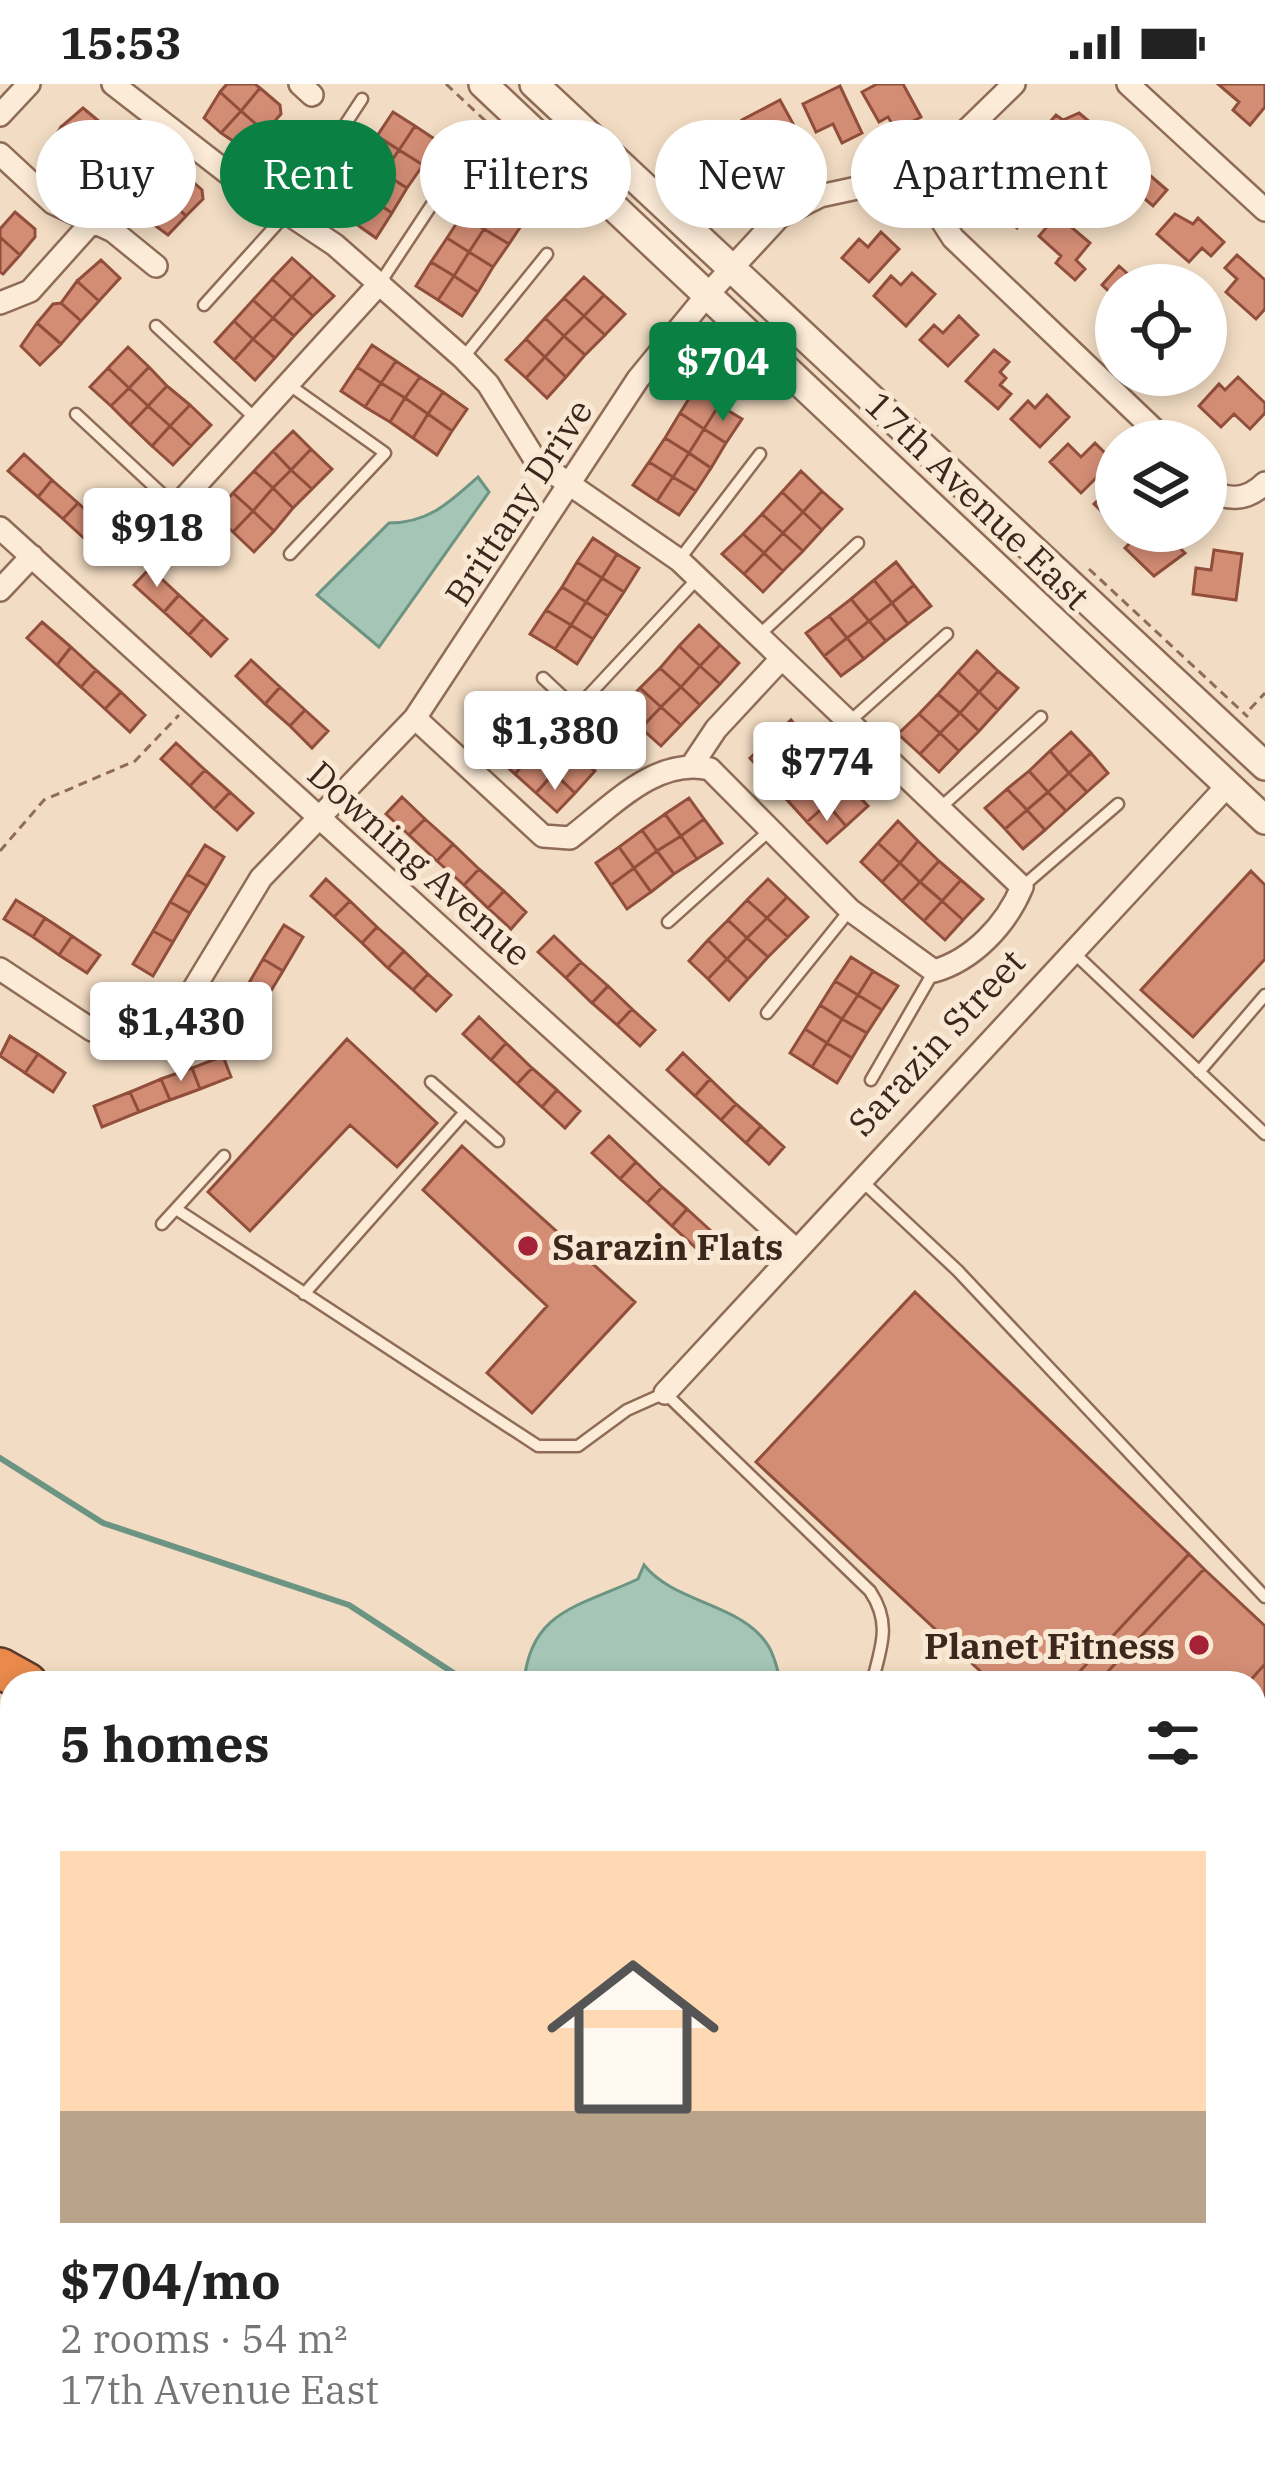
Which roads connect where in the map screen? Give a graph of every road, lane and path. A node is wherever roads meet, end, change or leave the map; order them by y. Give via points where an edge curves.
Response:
1 (29, 84) edge
2 (113, 84) edge
3 (483, 84) edge
4 (534, 84) edge
5 (1014, 84) edge
6 (1128, 84) edge
7 (362, 99) dead end
8 (0, 116) edge
9 (348, 120) edge
10 (981, 120) edge
11 (0, 154) edge
12 (220, 167) edge
13 (36, 187) edge
14 (851, 190) edge
15 (1265, 210) edge
16 (420, 223) edge
17 (87, 228) edge
18 (101, 228) edge
19 (273, 228) edge
20 (307, 228) edge
21 (947, 228) edge
22 (548, 254) dead end
23 (156, 266) dead end
24 (731, 268) junction
25 (380, 284) junction
26 (707, 295) junction
27 (0, 303) edge
28 (204, 305) dead end
29 (156, 326) dead end
30 (463, 358) junction
31 (288, 384) junction
32 (76, 414) dead end
33 (256, 419) junction
34 (1144, 420) edge
35 (760, 454) dead end
36 (1265, 483) edge
37 (571, 484) junction
38 (1227, 498) edge
39 (176, 507) joint
40 (0, 528) edge
41 (858, 543) dead end
42 (290, 554) dead end
43 (32, 556) junction
44 (679, 560) junction
45 (698, 578) junction
46 (0, 590) edge
47 (947, 634) dead end
48 (759, 635) junction
49 (782, 658) junction
50 (543, 678) dead end
51 (1265, 693) edge
52 (192, 701) junction
53 (576, 710) junction
54 (1247, 712) dead end
55 (1041, 716) dead end
56 (416, 718) junction
57 (849, 722) junction
58 (605, 736) dead end
59 (1262, 756) edge
60 (692, 765) junction
61 (1228, 785) junction
62 (1118, 804) dead end
63 (940, 808) junction
64 (319, 815) junction
65 (1265, 820) edge
66 (768, 832) junction
67 (0, 851) edge
68 (1022, 887) junction
69 (850, 910) junction
70 (668, 922) dead end
71 (1071, 950) junction
72 (0, 969) edge
73 (934, 970) junction
74 (1265, 995) edge
75 (766, 1013) dead end
76 (1199, 1072) junction
77 (871, 1080) dead end
78 (431, 1082) dead end
79 (465, 1112) junction
80 (1265, 1134) edge
81 (498, 1141) dead end
82 (224, 1156) dead end
83 (860, 1179) junction
84 (176, 1209) junction
85 (162, 1224) dead end
86 (795, 1249) junction
87 (304, 1294) junction
88 (664, 1393) junction
89 (1265, 1597) edge
90 (875, 1671) edge

1 - 8 street
2 - 12 street
3 - 26 street, 17th Avenue East
4 - 24 street, 17th Avenue East
5 - 10 street, Brittany Drive
6 - 15 street
7 - 9 lane
11 - 13 street
14 - 24 street, Brittany Drive via 780,215
16 - 25 lane
17 - 27 street via 30,291
18 - 23 street
19 - 28 lane
20 - 25 street
21 - 34 street
22 - 30 lane
24 - 26 street, Brittany Drive
24 - 59 street, 17th Avenue East
25 - 30 street
25 - 31 street
26 - 37 street, Brittany Drive via 638,379
26 - 61 street, 17th Avenue East
29 - 33 lane
30 - 37 street via 536,461
31 - 33 street
31 - 42 lane via 385,453
32 - 39 lane
33 - 39 street
35 - 44 lane
36 - 38 street
37 - 44 street
37 - 56 street, Brittany Drive
40 - 43 street, Downing Avenue
41 - 48 lane
43 - 46 street
43 - 52 street, Downing Avenue
44 - 45 street
45 - 48 street
45 - 53 lane
47 - 57 lane
48 - 49 street
49 - 57 street
49 - 60 street
50 - 53 lane
51 - 54 path
52 - 64 street, Downing Avenue
52 - 67 path via 135,761 44,800
53 - 58 lane
55 - 63 lane
56 - 60 street via 543,836 570,838 650,778
56 - 64 street, Brittany Drive
57 - 63 street
59 - 61 street, Sarazin Street
60 - 66 street via 710,769
61 - 65 street, 17th Avenue East
61 - 71 street, Sarazin Street
62 - 68 lane
63 - 68 street
64 - 72 street, Brittany Drive via 261,878 176,1018 136,1040 92,1030
64 - 86 street, Downing Avenue
66 - 69 street
66 - 70 lane
68 - 73 street via 962,963
69 - 73 street
69 - 75 lane
71 - 76 lane
71 - 83 street, Sarazin Street
73 - 77 lane
74 - 76 lane
76 - 80 lane
78 - 79 lane
79 - 81 lane
79 - 87 lane
82 - 84 lane
83 - 86 street, Sarazin Street
83 - 89 lane via 958,1271
84 - 85 lane
84 - 87 lane
86 - 88 street, Sarazin Street
87 - 88 lane via 538,1446 578,1446
88 - 90 lane via 870,1591 886,1630

